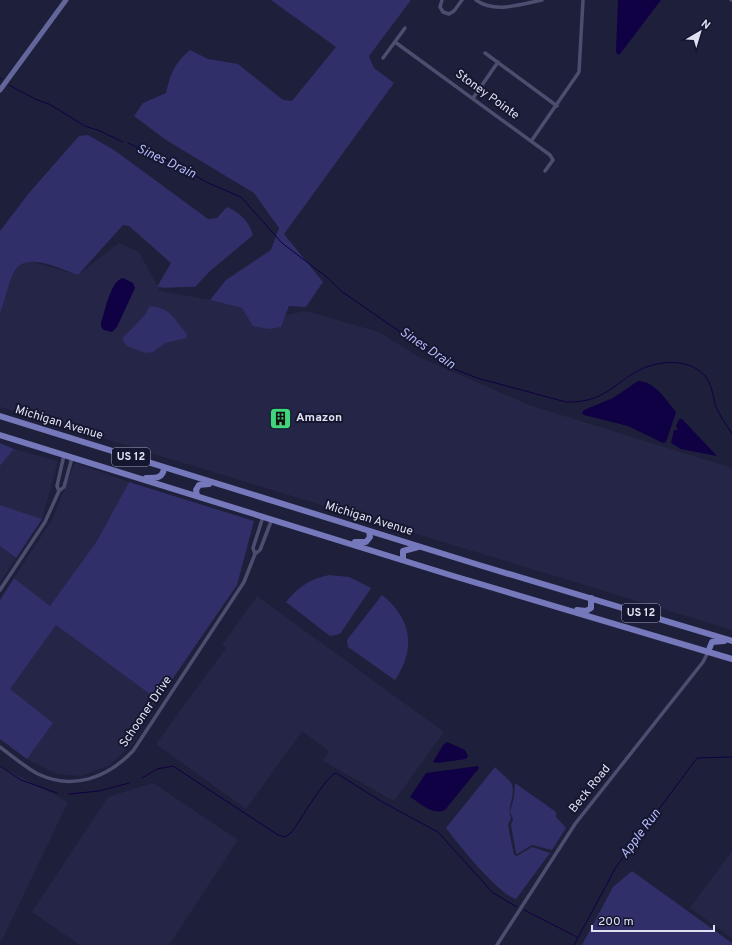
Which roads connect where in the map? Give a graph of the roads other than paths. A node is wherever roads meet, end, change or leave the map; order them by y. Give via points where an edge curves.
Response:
1 (66, 0) edge
2 (442, 0) edge
3 (462, 0) edge
4 (476, 0) edge
5 (542, 0) edge
6 (583, 0) edge
7 (405, 28) dead end
8 (395, 42) junction
9 (485, 53) dead end
10 (383, 58) dead end
11 (498, 62) junction
12 (0, 90) edge
13 (473, 98) junction
14 (557, 106) junction
15 (532, 140) junction
16 (545, 171) dead end
17 (0, 416) edge
18 (0, 435) edge
19 (64, 455) junction
20 (72, 458) junction
21 (164, 468) junction
22 (134, 477) junction
23 (216, 484) junction
24 (59, 491) junction
25 (197, 496) junction
26 (263, 517) junction
27 (272, 519) junction
28 (369, 530) junction
29 (331, 538) junction
30 (422, 547) junction
31 (255, 554) junction
32 (403, 560) junction
33 (0, 590) edge
34 (591, 598) junction
35 (564, 609) junction
36 (732, 641) edge
37 (708, 652) junction
38 (732, 659) edge
39 (0, 747) edge
40 (497, 945) edge

1 - 12 street
2 - 3 street via 440,7 443,12 449,14
4 - 5 street via 486,6 500,8
6 - 14 street via 579,72
7 - 8 street
8 - 10 street
8 - 13 street, Stoney Pointe
9 - 11 street
11 - 13 street
11 - 14 street
13 - 15 street, Stoney Pointe
14 - 15 street
15 - 16 street, Stoney Pointe via 553,160
17 - 21 main road, Michigan Avenue / US 12
18 - 19 main road, US 12
19 - 20 main road, US 12
19 - 24 street via 57,486
20 - 22 main road, US 12
20 - 24 street via 64,487
21 - 22 main road via 159,478
21 - 23 main road, Michigan Avenue / US 12
22 - 25 main road, US 12
23 - 25 main road via 199,485 196,490
23 - 28 main road, Michigan Avenue / US 12
24 - 33 street via 45,522
25 - 26 main road, US 12
26 - 27 main road, US 12
26 - 31 street, Schooner Drive via 253,548
27 - 29 main road, US 12
27 - 31 street, Schooner Drive via 260,550
28 - 29 main road via 369,540 363,543
28 - 30 main road, Michigan Avenue / US 12
29 - 32 main road, US 12
30 - 32 main road via 405,550 402,554
30 - 34 main road, Michigan Avenue / US 12
31 - 39 street, Schooner Drive via 240,588 133,751 117,767 90,780 59,780 37,773
32 - 35 main road, US 12
34 - 35 main road via 591,608 586,611
34 - 36 main road, Michigan Avenue / US 12
35 - 37 main road, US 12
36 - 37 main road via 712,642
37 - 38 main road, US 12
37 - 40 street, Beck Road via 703,662 575,824

